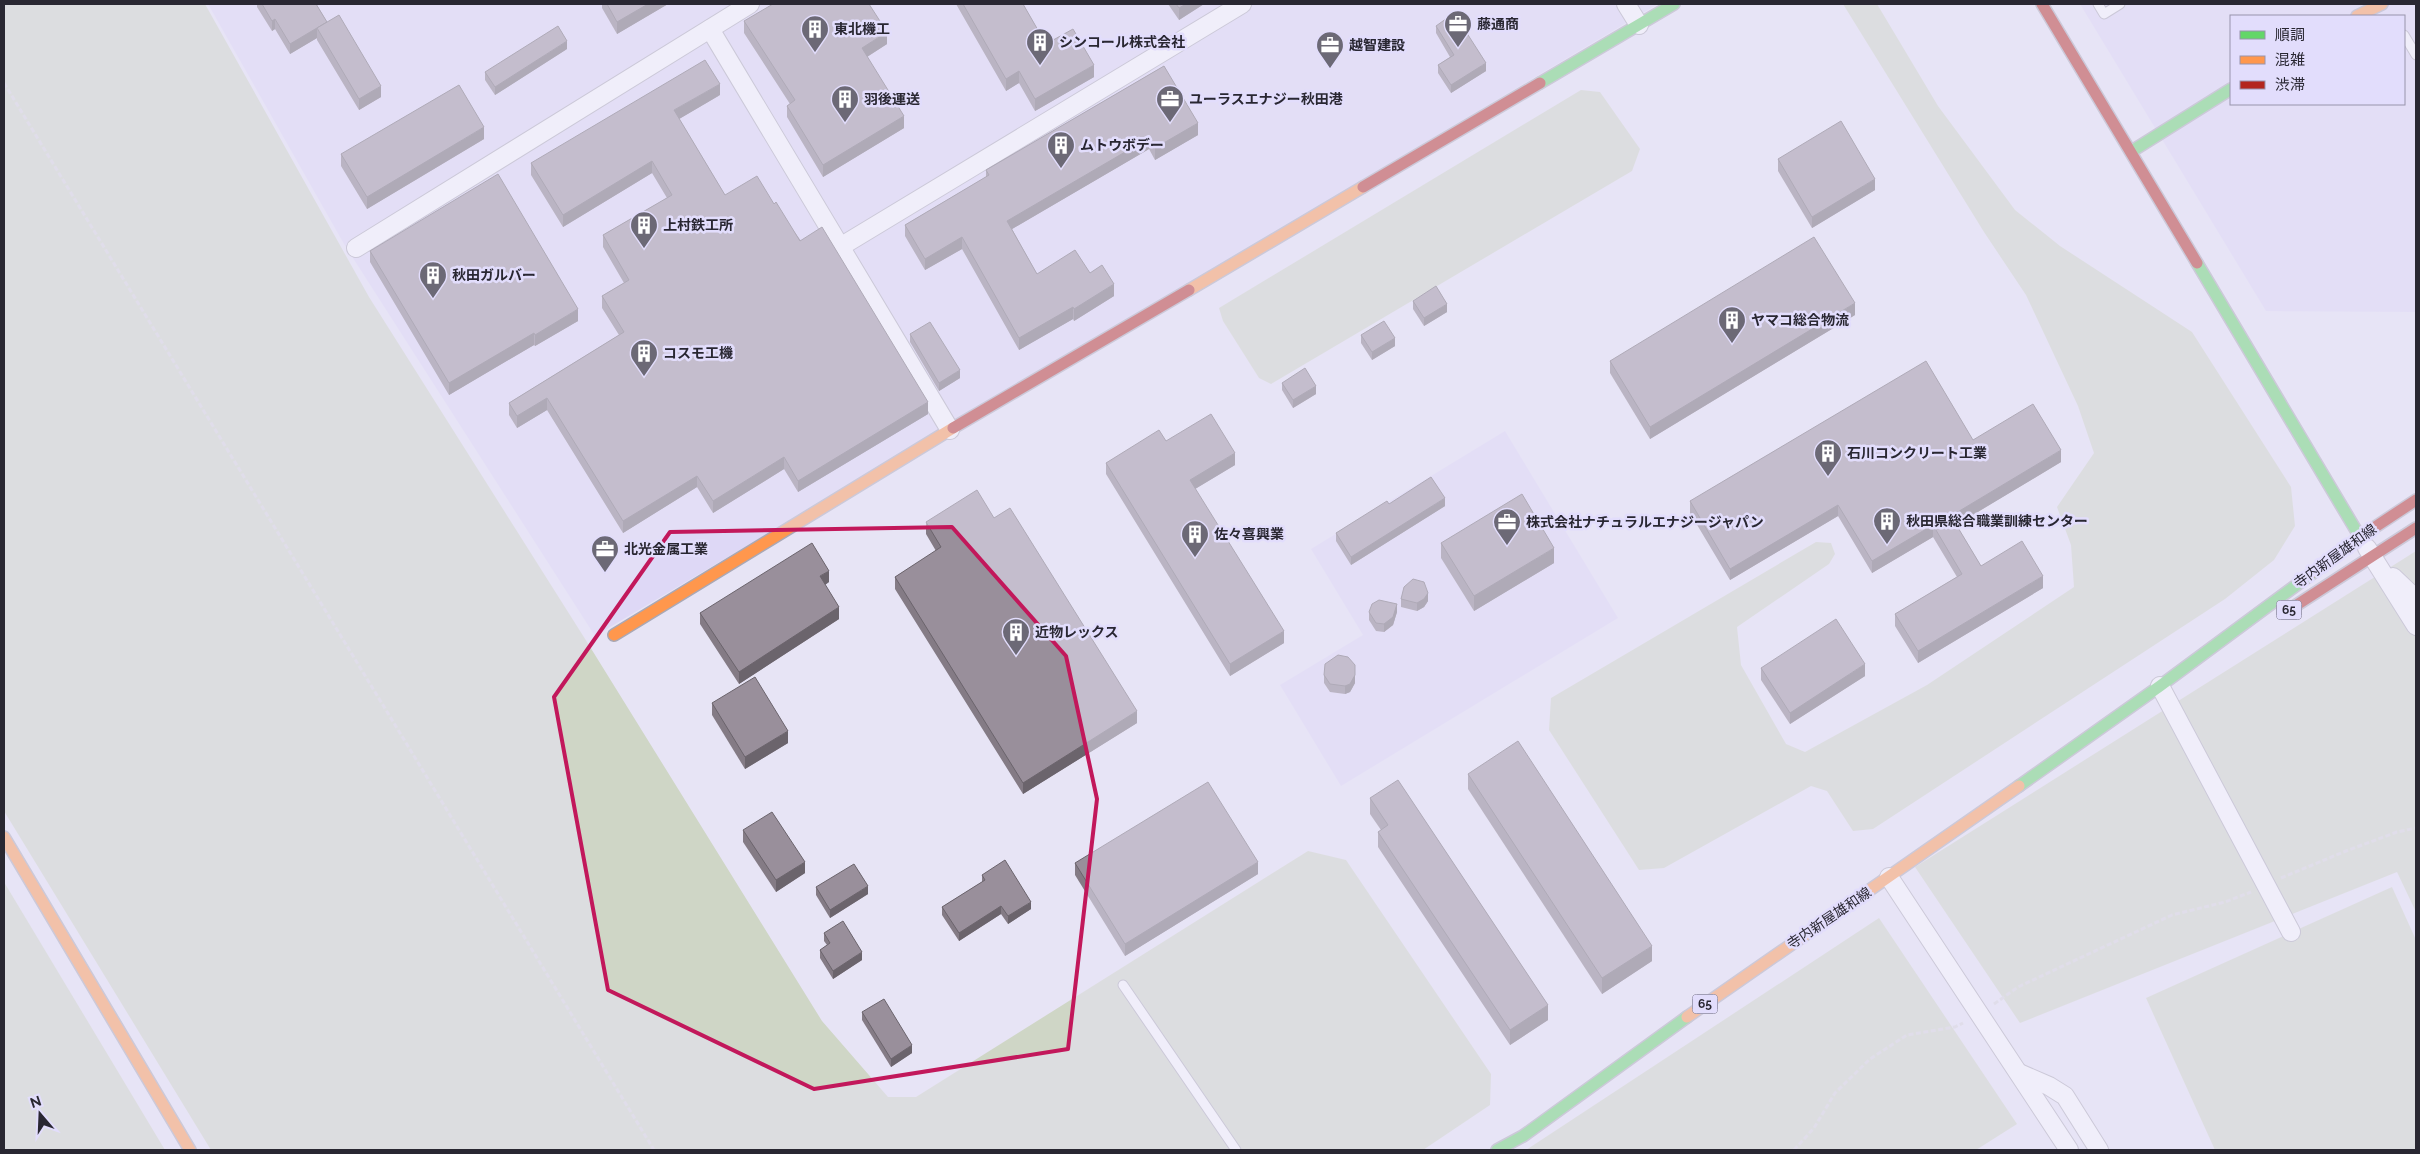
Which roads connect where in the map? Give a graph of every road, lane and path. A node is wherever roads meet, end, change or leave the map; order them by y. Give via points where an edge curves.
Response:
1 (750, 4) edge
2 (1242, 4) edge
3 (1626, 4) edge
4 (1674, 4) edge
5 (2042, 4) edge
6 (2098, 4) edge
7 (2120, 4) edge
8 (2385, 6) edge
9 (2359, 15) edge
10 (1639, 25) junction
11 (710, 29) junction
12 (2405, 37) edge
13 (2416, 55) edge
14 (4, 83) edge
15 (2230, 90) edge
16 (2132, 151) junction
17 (840, 247) junction
18 (356, 248) dead end
19 (950, 430) junction
20 (2416, 500) edge
21 (2416, 528) edge
22 (2360, 537) junction
23 (2372, 557) junction
24 (2416, 599) edge
25 (2278, 616) dead end
26 (2261, 626) dead end
27 (2416, 626) edge
28 (614, 635) dead end
29 (2160, 686) junction
30 (2416, 828) edge
31 (4, 837) edge
32 (1889, 877) junction
33 (2266, 886) junction
34 (2291, 932) dead end
35 (1123, 985) dead end
36 (1980, 1014) junction
37 (2018, 1072) junction
38 (190, 1150) edge
39 (654, 1150) edge
40 (1236, 1150) edge
41 (1497, 1150) edge
42 (1794, 1150) edge
43 (2069, 1150) edge
44 (2099, 1150) edge

1 - 11 street
2 - 17 street
3 - 10 street
4 - 10 street
5 - 16 street
6 - 7 lane via 2104,14
8 - 9 street
10 - 19 street
11 - 17 street
11 - 18 street
12 - 13 lane
14 - 39 path
15 - 16 street
16 - 22 street
17 - 19 street
19 - 28 street
20 - 22 street, 寺内新屋雄和線 / 65
21 - 23 street, 寺内新屋雄和線 / 65
22 - 23 street
22 - 29 street, 寺内新屋雄和線 / 65
23 - 24 street
23 - 25 street, 寺内新屋雄和線 / 65
23 - 27 street
26 - 29 street, 寺内新屋雄和線 / 65
29 - 32 street, 寺内新屋雄和線 / 65
29 - 33 street
30 - 33 path via 2346,851
31 - 38 street
32 - 36 street
32 - 41 street, 寺内新屋雄和線 / 65 via 1715,996 1526,1140
33 - 34 street
33 - 36 path via 2225,902 2172,915 2018,988
35 - 40 lane
36 - 37 street
36 - 42 path via 1956,1027 1907,1035 1870,1059 1835,1093 1814,1128
37 - 43 street
37 - 44 street via 2064,1096

